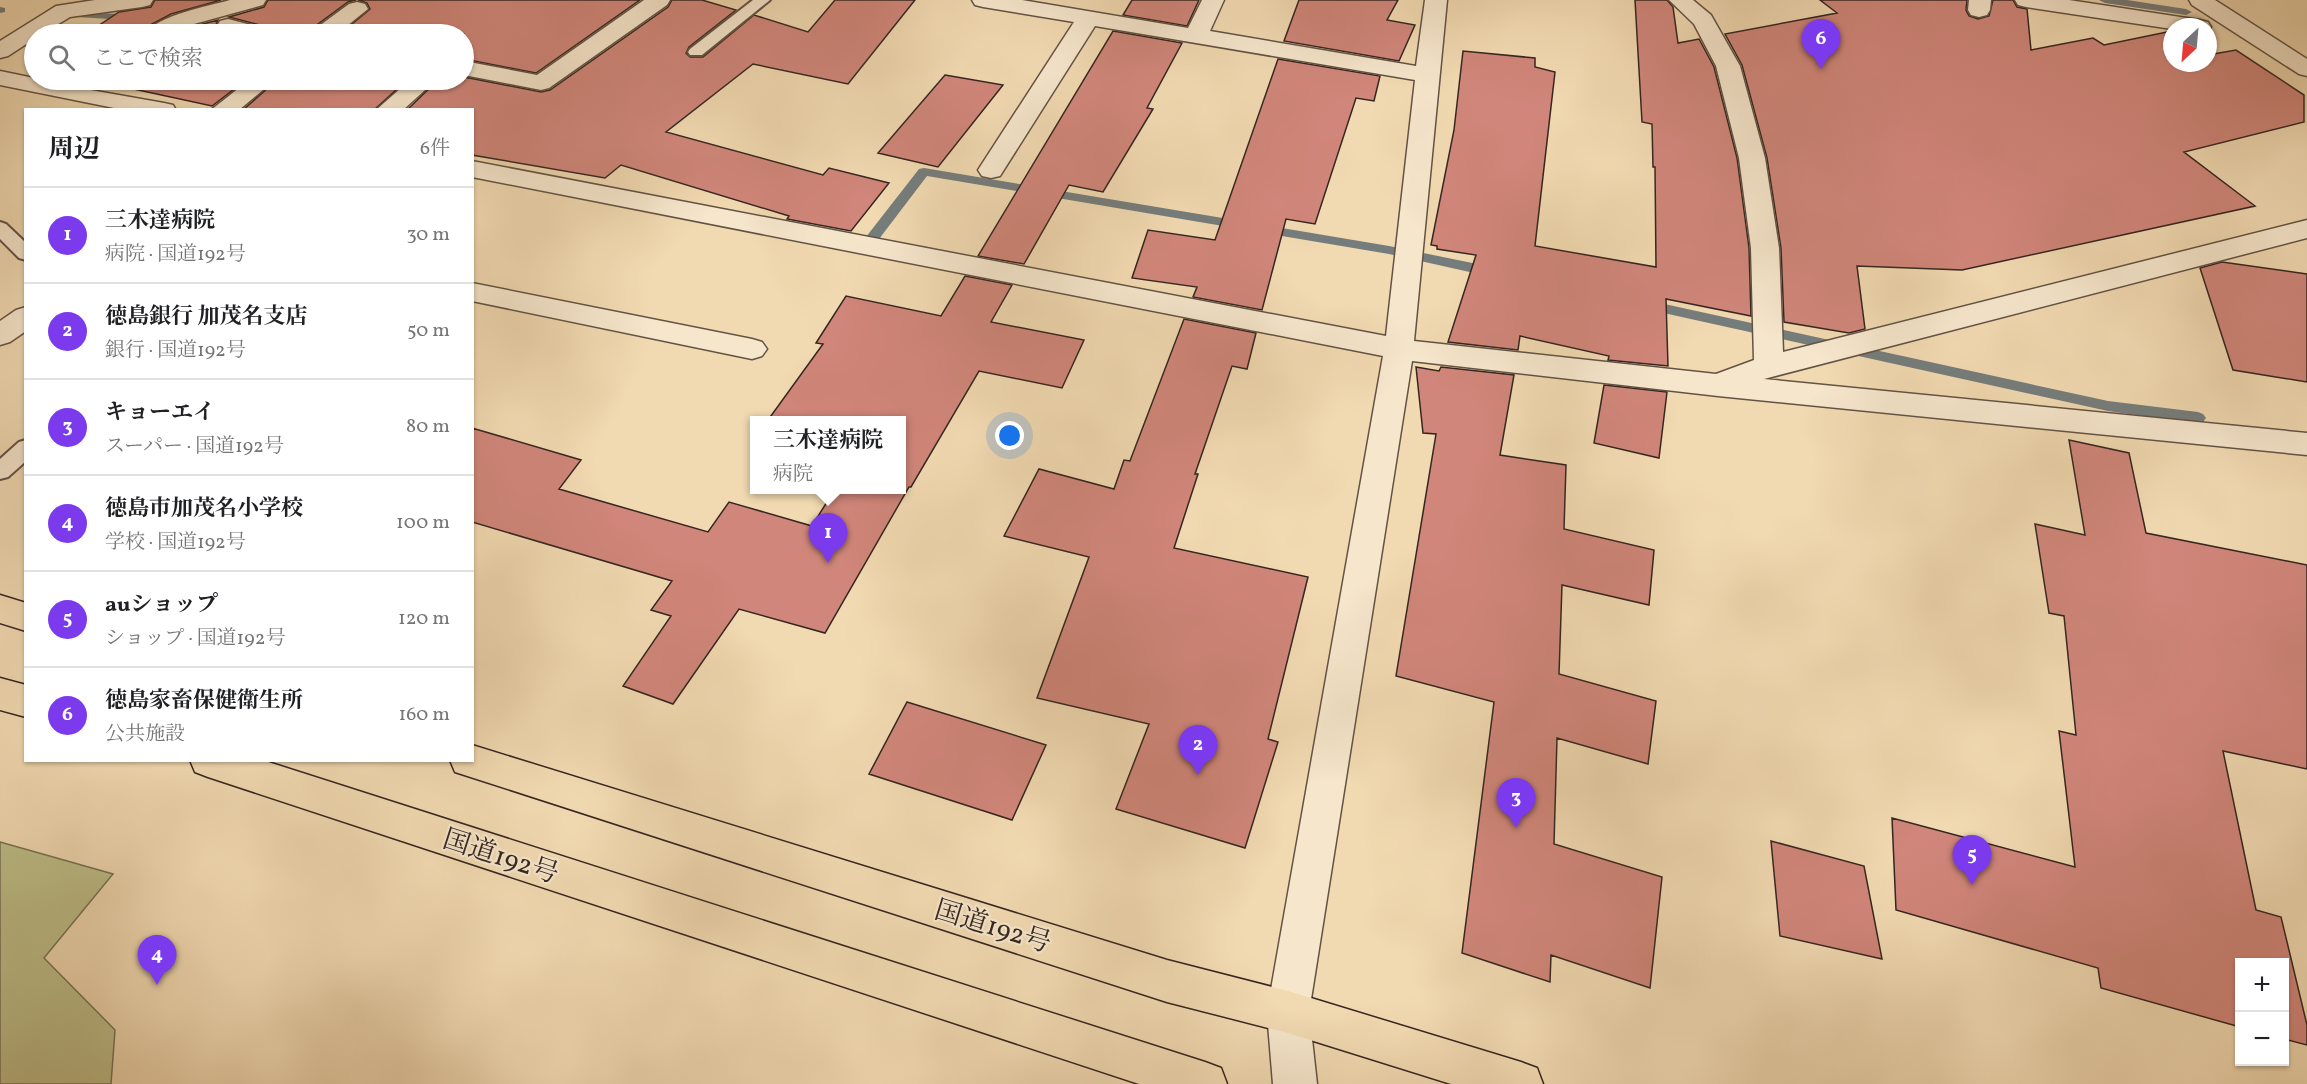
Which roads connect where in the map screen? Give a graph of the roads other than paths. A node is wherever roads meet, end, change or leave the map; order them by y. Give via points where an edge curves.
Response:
1 (142, 0) edge
2 (255, 0) edge
3 (659, 0) edge
4 (762, 0) edge
5 (983, 0) edge
6 (1213, 0) edge
7 (1436, 0) edge
8 (1680, 0) edge
9 (2026, 0) edge
10 (2200, 0) edge
11 (357, 9) dead end
12 (1089, 17) junction
13 (2163, 21) edge
14 (43, 24) edge
15 (175, 24) edge
16 (337, 24) edge
17 (2217, 29) edge
18 (2251, 32) junction
19 (24, 36) edge
20 (1196, 36) junction
21 (2296, 36) dead end
22 (0, 51) edge
23 (696, 52) dead end
24 (2307, 69) edge
25 (474, 70) edge
26 (1426, 75) junction
27 (0, 78) edge
28 (24, 80) edge
29 (94, 90) edge
30 (250, 90) edge
31 (412, 90) edge
32 (157, 108) edge
33 (226, 108) edge
34 (390, 108) edge
35 (474, 169) edge
36 (991, 170) dead end
37 (0, 228) edge
38 (2307, 229) edge
39 (24, 252) edge
40 (474, 292) edge
41 (24, 318) edge
42 (0, 335) edge
43 (1767, 341) junction
44 (752, 349) dead end
45 (1399, 349) junction
46 (1718, 385) junction
47 (2307, 444) edge
48 (24, 450) edge
49 (0, 471) edge
50 (0, 609) edge
51 (24, 615) edge
52 (0, 694) edge
53 (24, 700) edge
54 (214, 762) edge
55 (474, 762) edge
56 (1288, 1012) junction
57 (1204, 1084) edge
58 (1295, 1084) edge
59 (1521, 1084) edge

1 - 14 street via 64,11
2 - 15 street
3 - 25 street via 541,83
4 - 23 lane
5 - 12 street
6 - 20 street
7 - 26 street
8 - 43 street via 1703,20 1728,66 1752,158 1765,248
9 - 13 street
10 - 18 street
11 - 16 street
12 - 20 street
12 - 36 street
17 - 18 street
18 - 21 street
18 - 24 street
19 - 22 street
20 - 26 street
26 - 45 street
27 - 28 street
29 - 32 street
30 - 33 street
31 - 34 street
35 - 45 street
37 - 39 lane
38 - 43 street via 1827,352
40 - 44 street
41 - 42 street
43 - 46 street
45 - 46 street
45 - 56 street
46 - 47 street
48 - 49 lane
50 - 51 highway
52 - 53 highway
54 - 57 highway, 国道192号
55 - 56 highway, 国道192号 via 1156,977
56 - 58 street
56 - 59 highway, 国道192号

